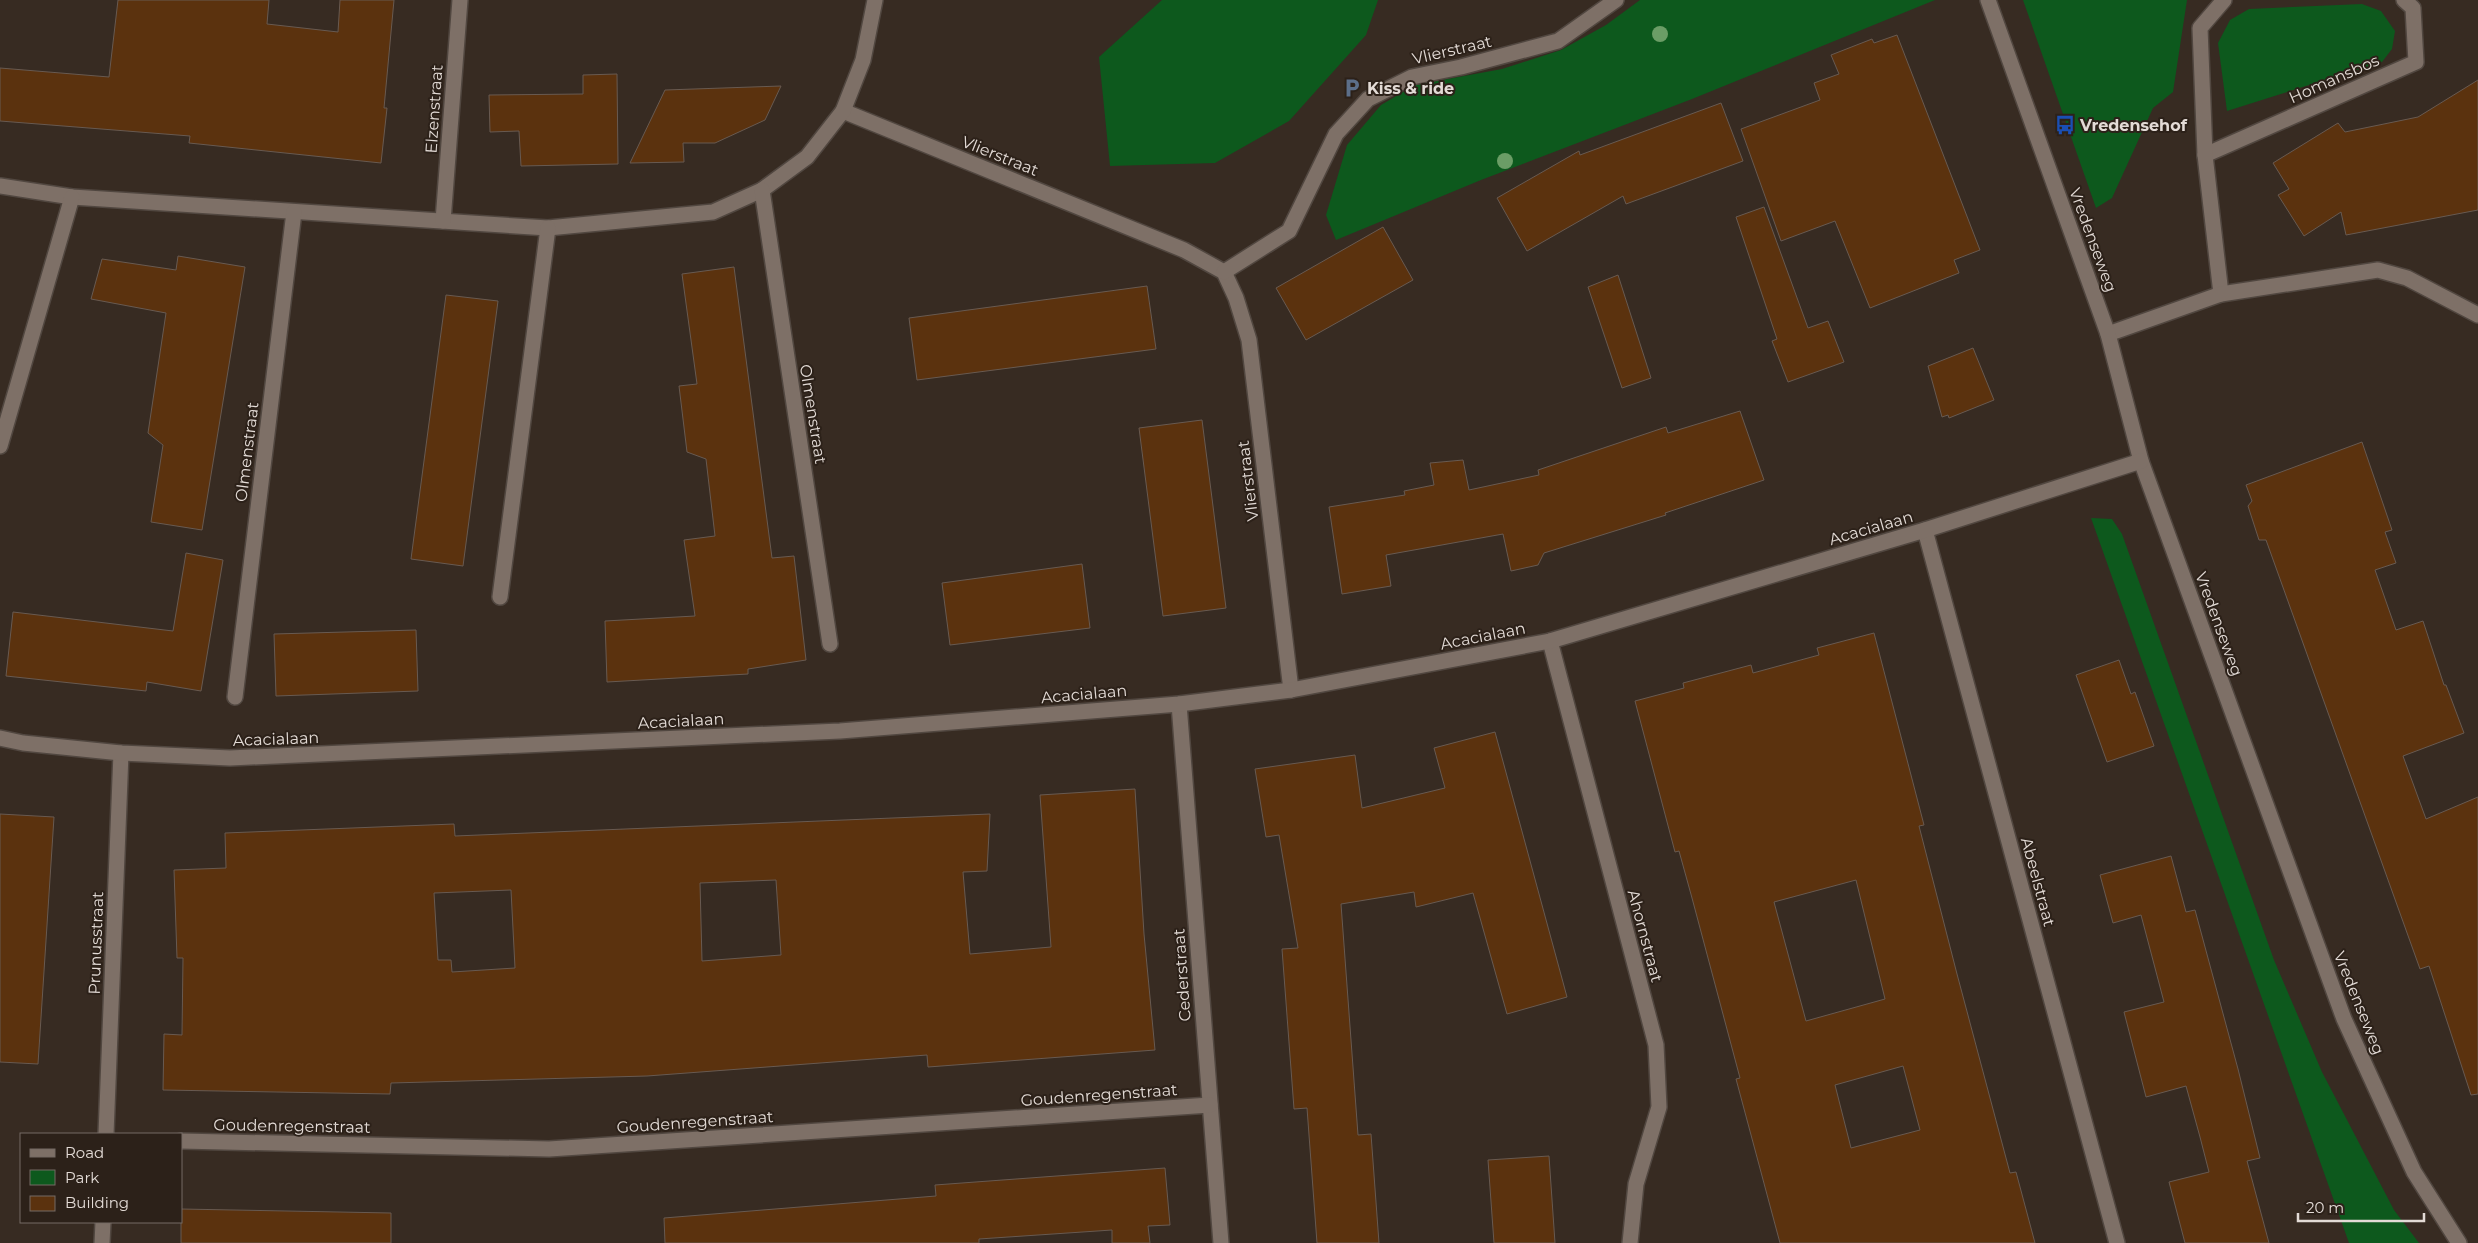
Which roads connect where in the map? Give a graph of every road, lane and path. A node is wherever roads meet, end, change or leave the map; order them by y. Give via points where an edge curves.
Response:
1 (460, 0) edge
2 (875, 0) edge
3 (1616, 0) edge
4 (1988, 0) edge
5 (2224, 0) edge
6 (2404, 0) edge
7 (843, 111) junction
8 (2205, 155) junction
9 (0, 186) edge
10 (762, 190) junction
11 (72, 197) junction
12 (294, 212) junction
13 (443, 221) junction
14 (548, 228) junction
15 (1224, 272) junction
16 (2221, 294) junction
17 (2478, 315) edge
18 (2108, 334) junction
19 (0, 446) edge
20 (2141, 461) junction
21 (1925, 530) junction
22 (500, 596) dead end
23 (1550, 640) junction
24 (830, 644) dead end
25 (1291, 690) junction
26 (235, 697) dead end
27 (1178, 704) junction
28 (0, 738) edge
29 (121, 753) junction
30 (1210, 1105) junction
31 (106, 1133) edge
32 (182, 1140) edge
33 (103, 1223) edge
34 (102, 1243) edge
35 (1221, 1243) edge
36 (1630, 1243) edge
37 (2118, 1243) edge
38 (2459, 1243) edge

1 - 13 street, Elzenstraat
2 - 7 street via 863,60
3 - 15 street, Vlierstraat via 1558,40 1461,68 1412,77 1368,99 1336,134 1289,231
4 - 18 street, Vredenseweg
5 - 8 street via 2200,28
6 - 8 street, Homansbos via 2413,8 2416,62
7 - 10 street via 808,157
7 - 15 street, Vlierstraat via 1184,250
8 - 16 street
9 - 11 street
10 - 14 street via 713,212
10 - 24 street, Olmenstraat
11 - 12 street
11 - 19 street
12 - 13 street
12 - 26 street, Olmenstraat
13 - 14 street
14 - 22 street
15 - 25 street, Vlierstraat via 1249,340
16 - 17 street via 2378,270 2407,278
16 - 18 street
18 - 20 street, Vredenseweg
20 - 21 street, Acacialaan
20 - 38 street, Vredenseweg via 2344,1019 2414,1172
21 - 23 street, Acacialaan
21 - 37 street, Abeelstraat
23 - 25 street, Acacialaan
23 - 36 street, Ahornstraat via 1656,1045 1659,1106 1636,1184
25 - 27 street, Acacialaan
27 - 29 street, Acacialaan via 840,731 230,758
27 - 30 street, Cederstraat
28 - 29 street, Acacialaan
29 - 31 street, Prunusstraat
30 - 32 street, Goudenregenstraat via 549,1149
30 - 35 street, Cederstraat
33 - 34 street

